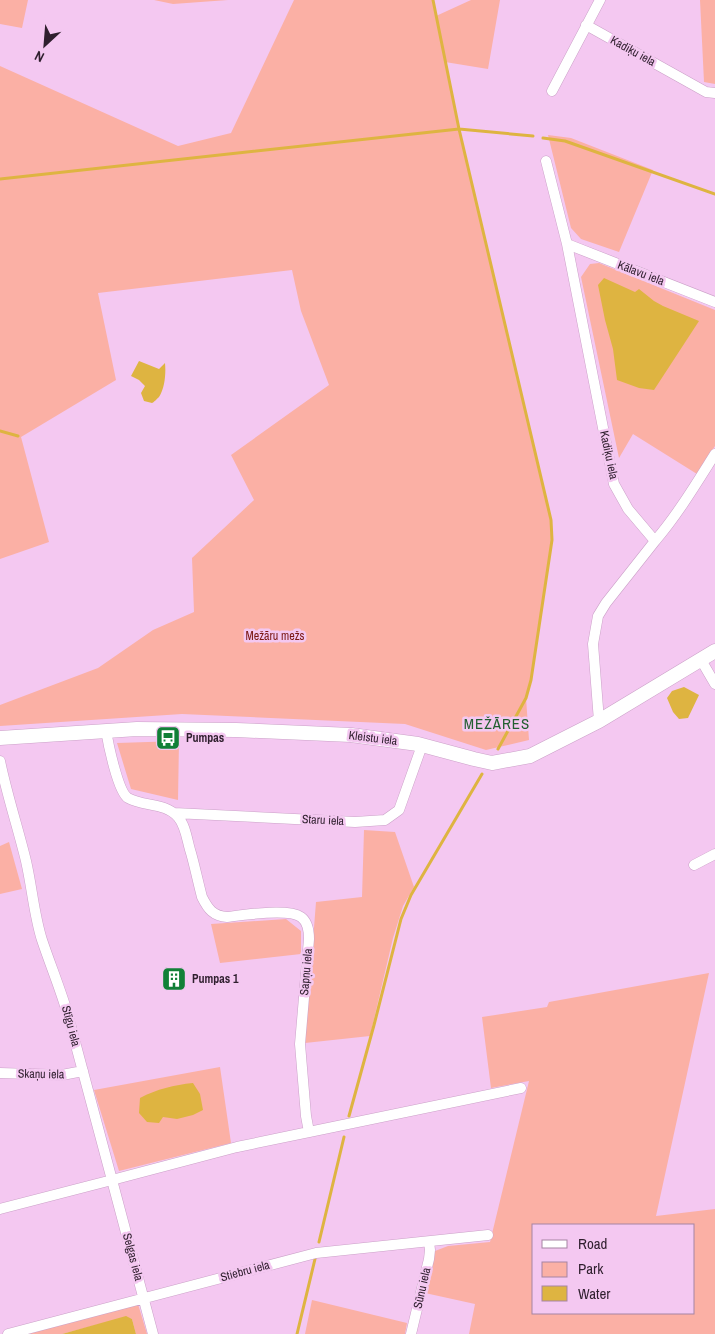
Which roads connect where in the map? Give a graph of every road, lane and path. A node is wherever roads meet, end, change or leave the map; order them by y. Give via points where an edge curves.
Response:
1 (600, 0) edge
2 (586, 25) junction
3 (552, 91) dead end
4 (710, 93) edge
5 (546, 161) dead end
6 (567, 244) junction
7 (715, 302) edge
8 (715, 454) edge
9 (655, 541) junction
10 (715, 651) edge
11 (701, 660) junction
12 (715, 684) edge
13 (599, 721) junction
14 (106, 730) junction
15 (0, 738) edge
16 (418, 744) junction
17 (0, 761) edge
18 (2, 777) edge
19 (174, 813) junction
20 (715, 854) edge
21 (694, 865) dead end
22 (83, 1071) junction
23 (0, 1073) edge
24 (521, 1088) dead end
25 (309, 1132) junction
26 (112, 1180) junction
27 (0, 1209) edge
28 (488, 1236) dead end
29 (428, 1242) junction
30 (144, 1298) junction
31 (8, 1334) edge
32 (154, 1334) edge
33 (411, 1334) edge

1 - 2 street
2 - 3 street
2 - 4 street, Kadiķu iela
5 - 6 street, Kadiķu iela
6 - 7 street, Kālavu iela
6 - 9 street, Kadiķu iela via 614,484 628,509
8 - 9 street
9 - 13 street via 598,616 593,644
10 - 11 street, Kleistu iela
11 - 12 street
11 - 13 street, Kleistu iela
13 - 16 street, Kleistu iela via 530,756 492,763
14 - 15 street, Kleistu iela
14 - 16 street, Kleistu iela via 332,734
14 - 19 street via 124,796
16 - 19 street, Staru iela via 420,751 399,810 385,820 355,822
17 - 18 street, Stīgu iela
18 - 22 street, Stīgu iela via 26,861 42,940 61,992
19 - 25 street, Sapņu iela via 183,826 202,897 211,911 227,917 288,913 303,918 307,925 309,939 300,1053
20 - 21 street
22 - 23 street, Skaņu iela via 62,1075
22 - 26 street, Stīgu iela
24 - 25 street
25 - 26 street
26 - 27 street
26 - 30 street, Selgas iela
28 - 29 street, Stiebru iela
29 - 30 street, Stiebru iela via 316,1253
29 - 33 street, Sūnu iela via 429,1259
30 - 31 street, Stiebru iela
30 - 32 street, Selgas iela

